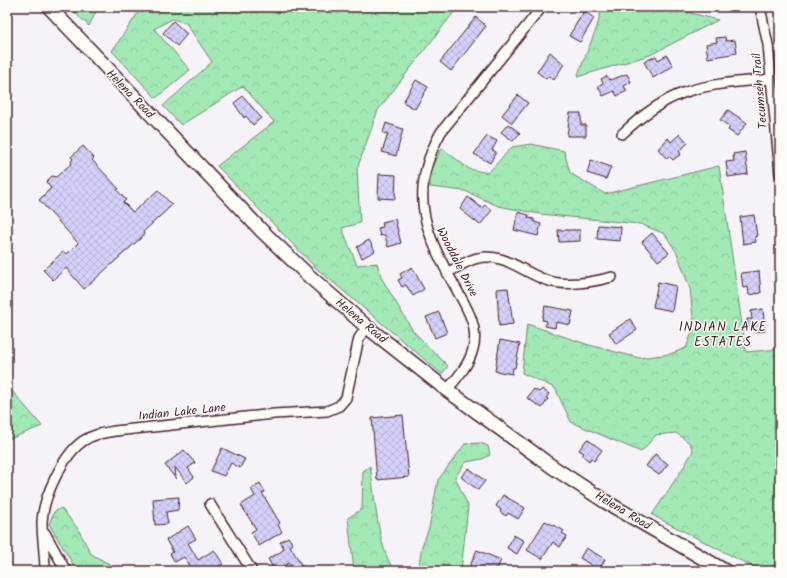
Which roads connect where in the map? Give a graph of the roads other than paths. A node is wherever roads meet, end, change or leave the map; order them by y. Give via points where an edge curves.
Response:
1 (49, 7) edge
2 (542, 7) edge
3 (760, 7) edge
4 (771, 79) junction
5 (622, 134) dead end
6 (780, 174) edge
7 (448, 273) junction
8 (612, 277) dead end
9 (367, 326) junction
10 (447, 390) junction
11 (210, 504) dead end
12 (43, 530) junction
13 (45, 571) edge
14 (66, 571) edge
15 (252, 571) edge
16 (725, 571) edge

1 - 9 main road, Helena Road via 262,231
2 - 7 street, Wooddale Drive via 450,120 430,152 424,178 424,216 430,239
3 - 4 street, Tecumseh Trail via 768,45
4 - 5 street via 682,93 645,114
4 - 6 street, Tecumseh Trail
7 - 8 street via 477,258 486,257 506,261 553,282 592,282
7 - 10 street, Wooddale Drive via 471,316 475,333 470,357
9 - 10 main road, Helena Road
9 - 12 street, Indian Lake Lane via 359,338 346,398 332,410 115,431 97,434 84,441 70,454 53,483 43,515
10 - 16 main road, Helena Road via 597,497
11 - 15 street
12 - 13 street, Indian Lake Lane
12 - 14 street

